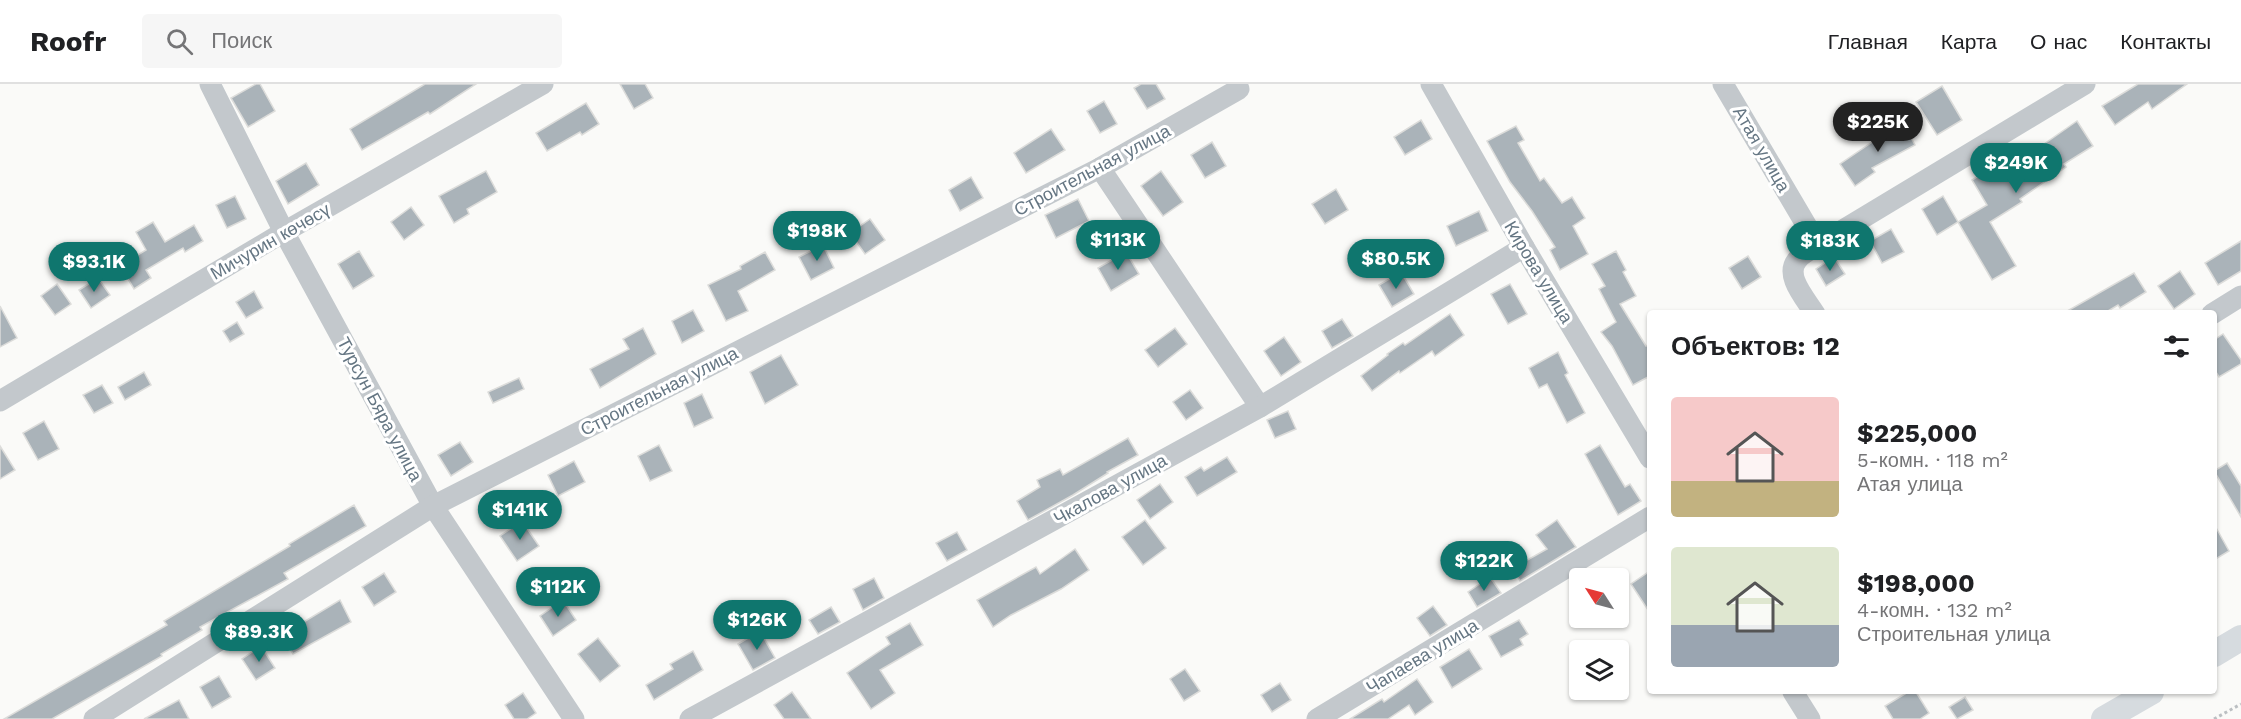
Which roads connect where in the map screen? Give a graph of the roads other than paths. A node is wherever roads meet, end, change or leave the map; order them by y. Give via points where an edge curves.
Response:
1 (210, 84) edge
2 (543, 84) edge
3 (1431, 84) edge
4 (1723, 84) edge
5 (2085, 84) edge
6 (1239, 89) dead end
7 (1100, 168) junction
8 (284, 232) junction
9 (1818, 245) junction
10 (1524, 247) junction
11 (2241, 296) edge
12 (1813, 310) edge
13 (2217, 311) edge
14 (0, 401) edge
15 (1260, 407) junction
16 (1647, 453) edge
17 (433, 506) junction
18 (1647, 519) edge
19 (2241, 638) edge
20 (2217, 652) edge
21 (1795, 694) edge
22 (2148, 694) edge
23 (94, 719) edge
24 (574, 719) edge
25 (690, 719) edge
26 (1317, 719) edge
27 (1810, 719) edge
28 (2104, 719) edge

1 - 8 street, Турсун Бяра улица
2 - 8 street, Мичурин көчөсү
3 - 10 street, Кирова улица
4 - 9 street, Атая улица
5 - 9 street
6 - 7 street, Строительная улица
7 - 15 street
7 - 17 street, Строительная улица
8 - 14 street, Мичурин көчөсү
8 - 17 street, Турсун Бяра улица
9 - 12 street via 1798,258 1792,276
10 - 15 street, Чкалова улица
10 - 16 street, Кирова улица
11 - 13 street
15 - 25 street, Чкалова улица
17 - 23 street, Строительная улица
17 - 24 street, Турсун Бяра улица
18 - 26 street, Чапаева улица
19 - 20 main road
21 - 27 street
22 - 28 main road

